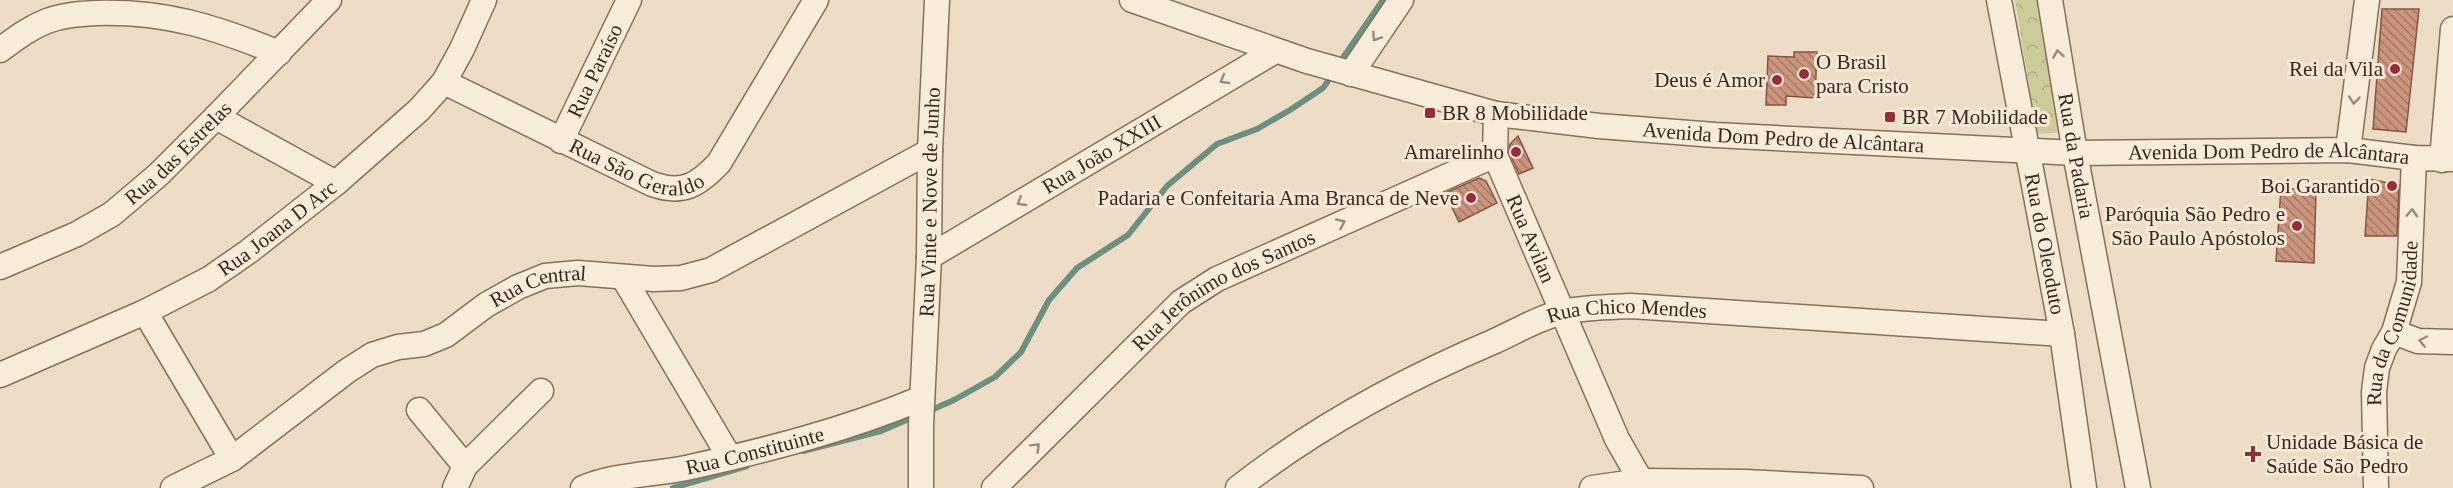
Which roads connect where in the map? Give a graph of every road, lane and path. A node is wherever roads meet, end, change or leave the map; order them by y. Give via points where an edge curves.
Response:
1 (329, 0) edge
2 (484, 0) edge
3 (629, 0) edge
4 (816, 0) edge
5 (936, 0) edge
6 (1132, 0) edge
7 (1401, 0) edge
8 (1999, 0) edge
9 (2050, 0) edge
10 (2367, 0) edge
11 (2453, 29) edge
12 (0, 50) edge
13 (1275, 51) junction
14 (279, 53) junction
15 (1345, 73) junction
16 (444, 82) junction
17 (1496, 114) junction
18 (216, 117) junction
19 (561, 141) junction
20 (2028, 150) junction
21 (2348, 150) junction
22 (930, 151) junction
23 (2075, 153) junction
24 (1495, 155) junction
25 (2414, 158) junction
26 (2447, 160) edge
27 (336, 183) junction
28 (929, 257) junction
29 (0, 267) edge
30 (623, 277) junction
31 (146, 312) junction
32 (1561, 313) junction
33 (2394, 332) junction
34 (2062, 334) junction
35 (2453, 342) edge
36 (0, 375) edge
37 (542, 391) dead end
38 (419, 410) dead end
39 (922, 410) junction
40 (730, 458) junction
41 (232, 459) junction
42 (465, 466) junction
43 (1643, 485) edge
44 (173, 488) edge
45 (455, 488) edge
46 (583, 488) edge
47 (921, 488) edge
48 (994, 488) edge
49 (1238, 488) edge
50 (1592, 488) edge
51 (1861, 488) edge
52 (2084, 488) edge
53 (2138, 488) edge
54 (2376, 488) edge

1 - 14 street, Rua das Estrelas
2 - 16 street, Rua Joana D Arc
3 - 19 street, Rua Paraíso
4 - 19 street, Rua São Geraldo via 719,163 705,178 688,187 669,190
5 - 22 street, Rua Vinte e Nove de Junho
6 - 13 street, Avenida Dom Pedro de Alcântara
7 -> 15 street
8 - 20 street, Rua do Oleoduto
23 -> 9 street, Rua da Padaria
10 -> 21 street
11 - 26 street
12 - 14 street via 48,20 71,14 124,12 172,17 217,28
13 - 15 street, Avenida Dom Pedro de Alcântara
13 -> 28 street, Rua João XXIII
14 - 18 street, Rua das Estrelas
15 - 17 street, Avenida Dom Pedro de Alcântara
16 - 19 street, Rua São Geraldo
16 - 27 street, Rua Joana D Arc via 394,133
17 - 20 street, Avenida Dom Pedro de Alcântara via 1715,135
17 - 24 street, Rua Avilan
18 - 27 street
18 - 29 street, Rua das Estrelas via 112,214 77,234
20 - 23 street, Avenida Dom Pedro de Alcântara
20 - 34 street, Rua do Oleoduto
21 - 23 street, Avenida Dom Pedro de Alcântara
21 - 25 street, Avenida Dom Pedro de Alcântara
22 - 28 street, Rua Vinte e Nove de Junho
22 - 30 street, Rua Central via 711,270 681,278
23 - 53 street, Rua da Padaria
24 - 32 street, Rua Avilan
48 -> 24 street, Rua Jerônimo dos Santos via 1181,302 1217,279
25 - 26 street, Avenida Dom Pedro de Alcântara
33 -> 25 street, Rua da Comunidade via 2409,282
27 - 31 street, Rua Joana D Arc via 248,252
28 - 39 street, Rua Vinte e Nove de Junho
30 - 40 street
30 - 41 street, Rua Central via 578,273 545,276 518,287 446,335 372,355
31 - 36 street, Rua Joana D Arc
31 - 41 street
32 - 34 street, Rua Chico Mendes via 1631,306
32 - 43 street, Rua Avilan via 1617,439
32 - 49 street, Rua Chico Mendes via 1430,369 1338,418 1277,457
35 -> 33 street via 2418,340
33 - 54 street, Rua da Comunidade via 2377,368 2374,392
34 - 52 street, Rua do Oleoduto
37 - 42 street
38 - 42 street
39 - 40 street, Rua Constituinte
39 - 47 street, Rua Vinte e Nove de Junho
40 - 46 street, Rua Constituinte via 661,473 614,478
41 - 44 street, Rua Central
42 - 45 street
43 - 50 street
43 - 51 street via 1745,482

